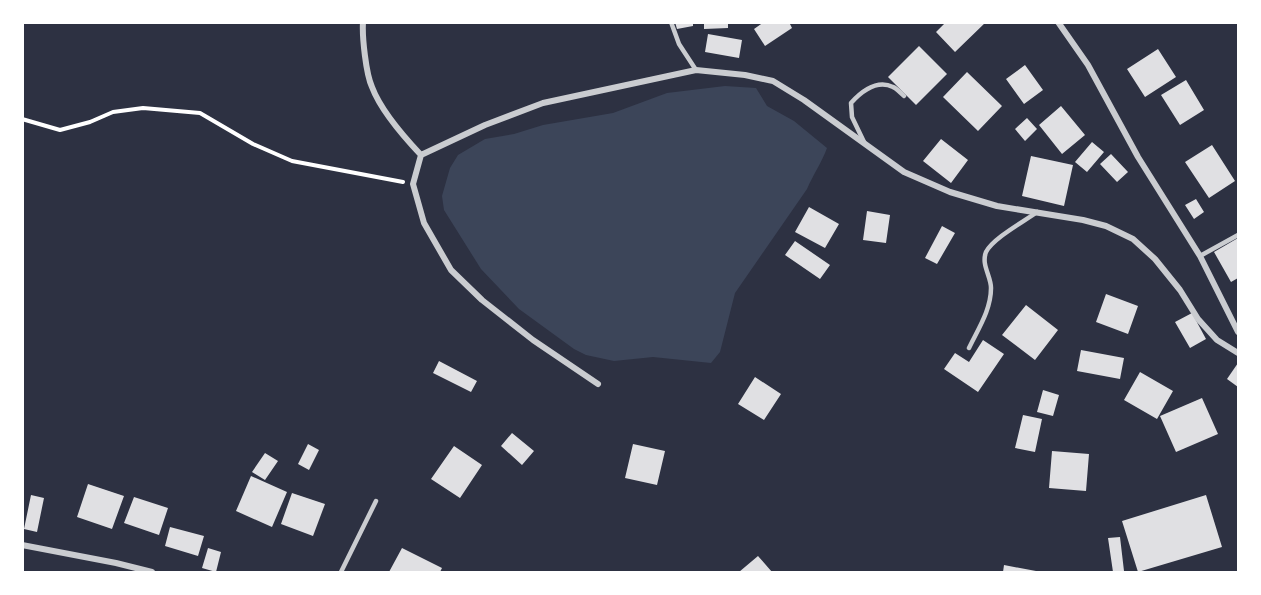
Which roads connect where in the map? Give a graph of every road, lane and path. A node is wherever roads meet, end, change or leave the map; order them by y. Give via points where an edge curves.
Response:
1 (363, 22) edge
2 (671, 22) edge
3 (1058, 22) edge
4 (696, 70) junction
5 (904, 96) dead end
6 (22, 119) edge
7 (865, 145) junction
8 (421, 156) junction
9 (413, 184) junction
10 (1037, 212) junction
11 (1239, 235) edge
12 (1200, 256) junction
13 (1239, 332) edge
14 (969, 348) dead end
15 (1239, 353) edge
16 (598, 384) dead end
17 (376, 501) dead end
18 (22, 545) edge
19 (152, 573) edge
20 (341, 573) edge

1 - 8 street via 371,87 397,129
2 - 4 lane
3 - 12 street via 1088,65 1138,157
4 - 7 street via 773,81
4 - 8 street via 543,103
5 - 7 lane via 892,86 878,84 861,91 851,103 852,117
6 - 9 path via 60,130 113,112 143,108 200,113 292,161
7 - 10 street via 903,172 950,192
8 - 9 street
9 - 16 street via 424,223 452,270 482,300 533,340
10 - 14 lane via 986,252 990,304
10 - 15 street via 1106,226 1133,239 1155,258 1217,340
11 - 12 lane
12 - 13 street
17 - 20 lane
18 - 19 street

